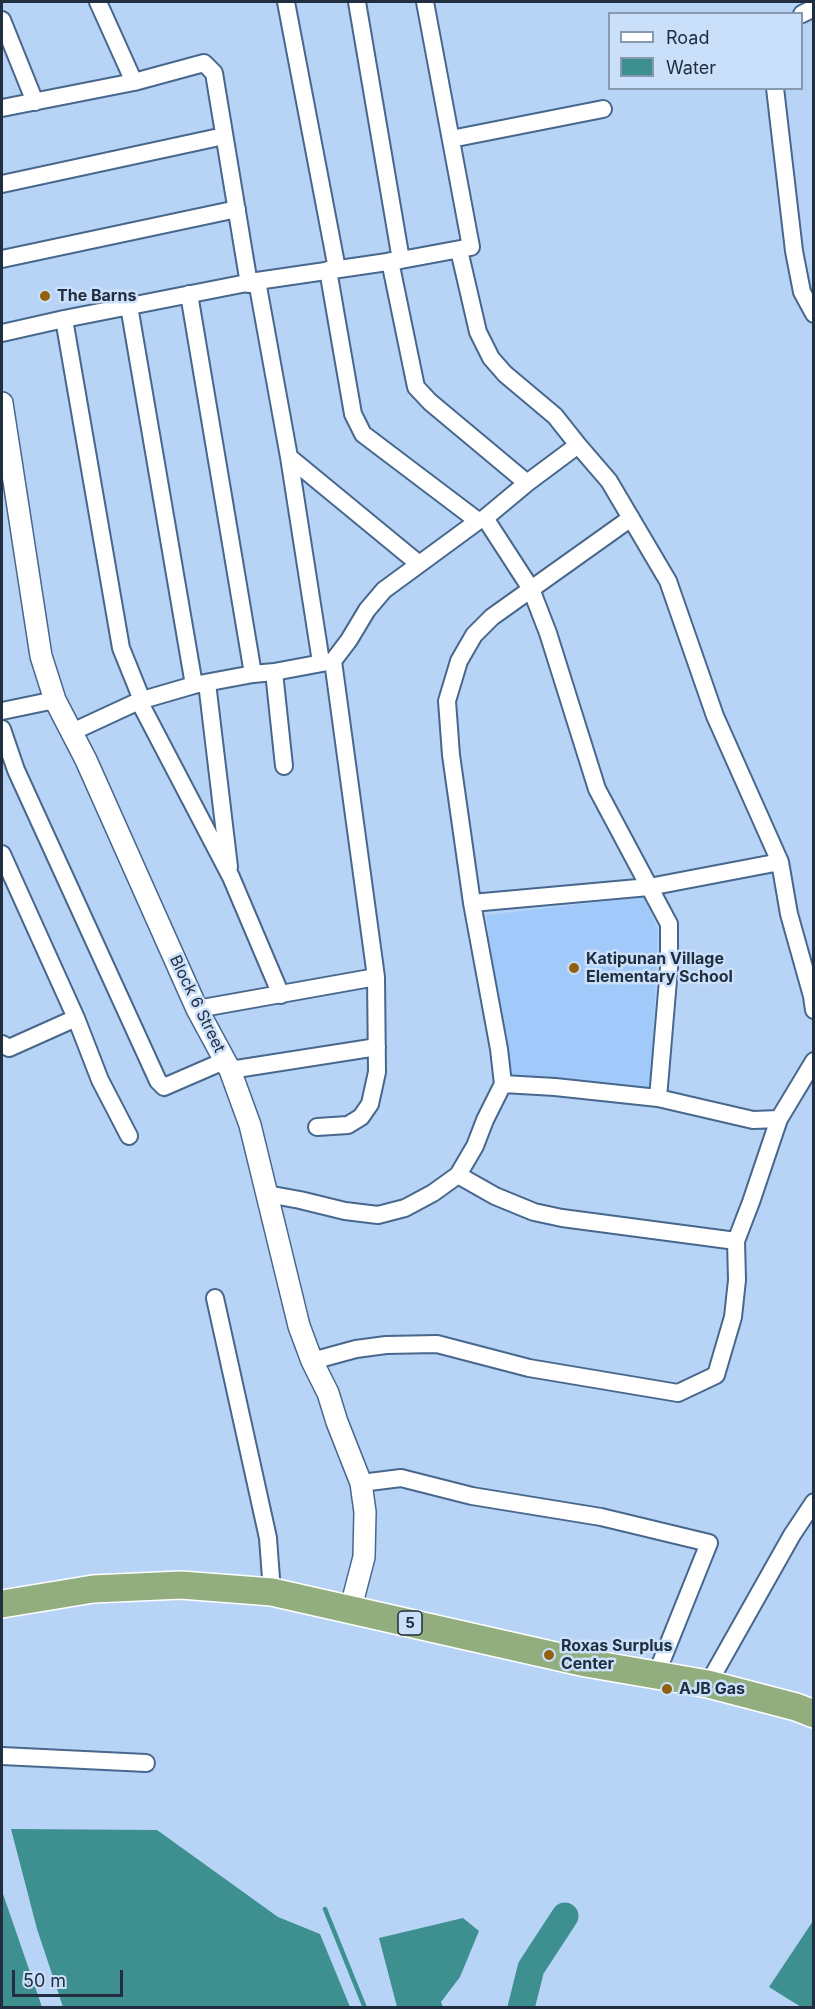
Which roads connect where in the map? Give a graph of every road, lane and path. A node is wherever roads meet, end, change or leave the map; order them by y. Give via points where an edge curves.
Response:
1 (98, 2) edge
2 (286, 2) edge
3 (357, 2) edge
4 (425, 2) edge
5 (2, 20) edge
6 (134, 82) junction
7 (775, 90) edge
8 (36, 102) junction
9 (2, 108) edge
10 (603, 109) dead end
11 (224, 136) junction
12 (451, 139) junction
13 (2, 184) edge
14 (237, 209) junction
15 (459, 250) junction
16 (2, 259) edge
17 (396, 260) junction
18 (333, 270) junction
19 (253, 283) junction
20 (189, 294) junction
21 (129, 306) junction
22 (813, 314) edge
23 (64, 319) junction
24 (2, 333) edge
25 (2, 403) edge
26 (578, 445) junction
27 (290, 457) junction
28 (527, 483) junction
29 (631, 518) junction
30 (481, 520) junction
31 (419, 564) junction
32 (531, 589) junction
33 (327, 662) junction
34 (274, 672) junction
35 (253, 674) junction
36 (200, 684) junction
37 (55, 700) junction
38 (140, 700) junction
39 (2, 711) edge
40 (2, 729) edge
41 (72, 732) junction
42 (284, 766) dead end
43 (2, 854) edge
44 (780, 862) junction
45 (231, 877) junction
46 (649, 887) junction
47 (472, 903) junction
48 (376, 977) junction
49 (281, 995) junction
50 (197, 1009) junction
51 (813, 1010) edge
52 (76, 1018) junction
53 (2, 1044) edge
54 (377, 1047) junction
55 (813, 1061) edge
56 (227, 1066) junction
57 (503, 1084) junction
58 (658, 1098) junction
59 (779, 1119) junction
60 (317, 1127) dead end
61 (129, 1136) dead end
62 (458, 1175) junction
63 (267, 1194) junction
64 (736, 1241) junction
65 (215, 1298) dead end
66 (312, 1361) junction
67 (361, 1483) junction
68 (813, 1502) edge
69 (272, 1592) junction
70 (2, 1604) edge
71 (350, 1611) junction
72 (656, 1676) junction
73 (708, 1684) junction
74 (813, 1714) edge
75 (2, 1756) edge
76 (146, 1763) dead end

1 - 6 street
2 - 18 street
3 - 17 street
4 - 12 street
5 - 8 street
6 - 8 street
6 - 11 street via 204,63 214,73
7 - 22 street via 794,251 802,292
8 - 9 street
10 - 12 street
11 - 13 street
11 - 14 street
12 - 15 street via 471,247
14 - 16 street
14 - 19 street
15 - 17 street
15 - 26 street via 477,332 491,358 555,416
17 - 18 street
17 - 28 street via 416,387
18 - 19 street
18 - 30 street via 353,414 363,434
19 - 20 street
19 - 27 street
20 - 21 street
20 - 35 street
21 - 23 street
21 - 36 street
23 - 24 street
23 - 38 street via 121,648
25 - 37 street, Block 6 Street via 39,645
26 - 28 street
26 - 29 street via 609,481
27 - 31 street
27 - 33 street
28 - 30 street
29 - 32 street
29 - 44 street via 668,581 715,716
30 - 31 street
30 - 32 street
31 - 33 street via 384,590 349,640
32 - 46 street via 597,789
32 - 47 street via 474,635 459,661 447,701
33 - 34 street
33 - 48 street
34 - 35 street
34 - 42 street
35 - 36 street
36 - 38 street
36 - 45 street
37 - 39 street
37 - 41 street, Block 6 Street
38 - 41 street
38 - 45 street
40 - 56 street via 16,770 158,1081 164,1087
41 - 50 street, Block 6 Street
43 - 52 street
44 - 46 street
44 - 51 street
45 - 49 street
46 - 47 street
46 - 58 street via 669,924
47 - 57 street
48 - 49 street
48 - 54 street
49 - 50 street
50 - 56 street, Block 6 Street
52 - 53 street via 9,1048
52 - 61 street via 100,1080
54 - 56 street
54 - 60 street via 377,1072 370,1104 361,1117 348,1125
55 - 59 street
56 - 63 street, Block 6 Street via 250,1125
57 - 58 street
57 - 62 street
58 - 59 street via 753,1120
59 - 64 street
62 - 63 street via 405,1208 378,1215
62 - 64 street via 534,1212
63 - 66 street, Block 6 Street via 299,1326
64 - 66 street via 733,1317 716,1376 678,1393 529,1368 437,1344 356,1349
65 - 69 street via 268,1538
66 - 67 street, Block 6 Street
67 - 71 street, Block 6 Street via 366,1512 364,1557
67 - 72 street via 401,1478 471,1496 602,1517 709,1543
68 - 73 street
69 - 70 highway, 5 via 182,1585 93,1589
69 - 71 highway, 5
71 - 72 highway, 5
72 - 73 highway, 5
73 - 74 highway, 5
75 - 76 street

